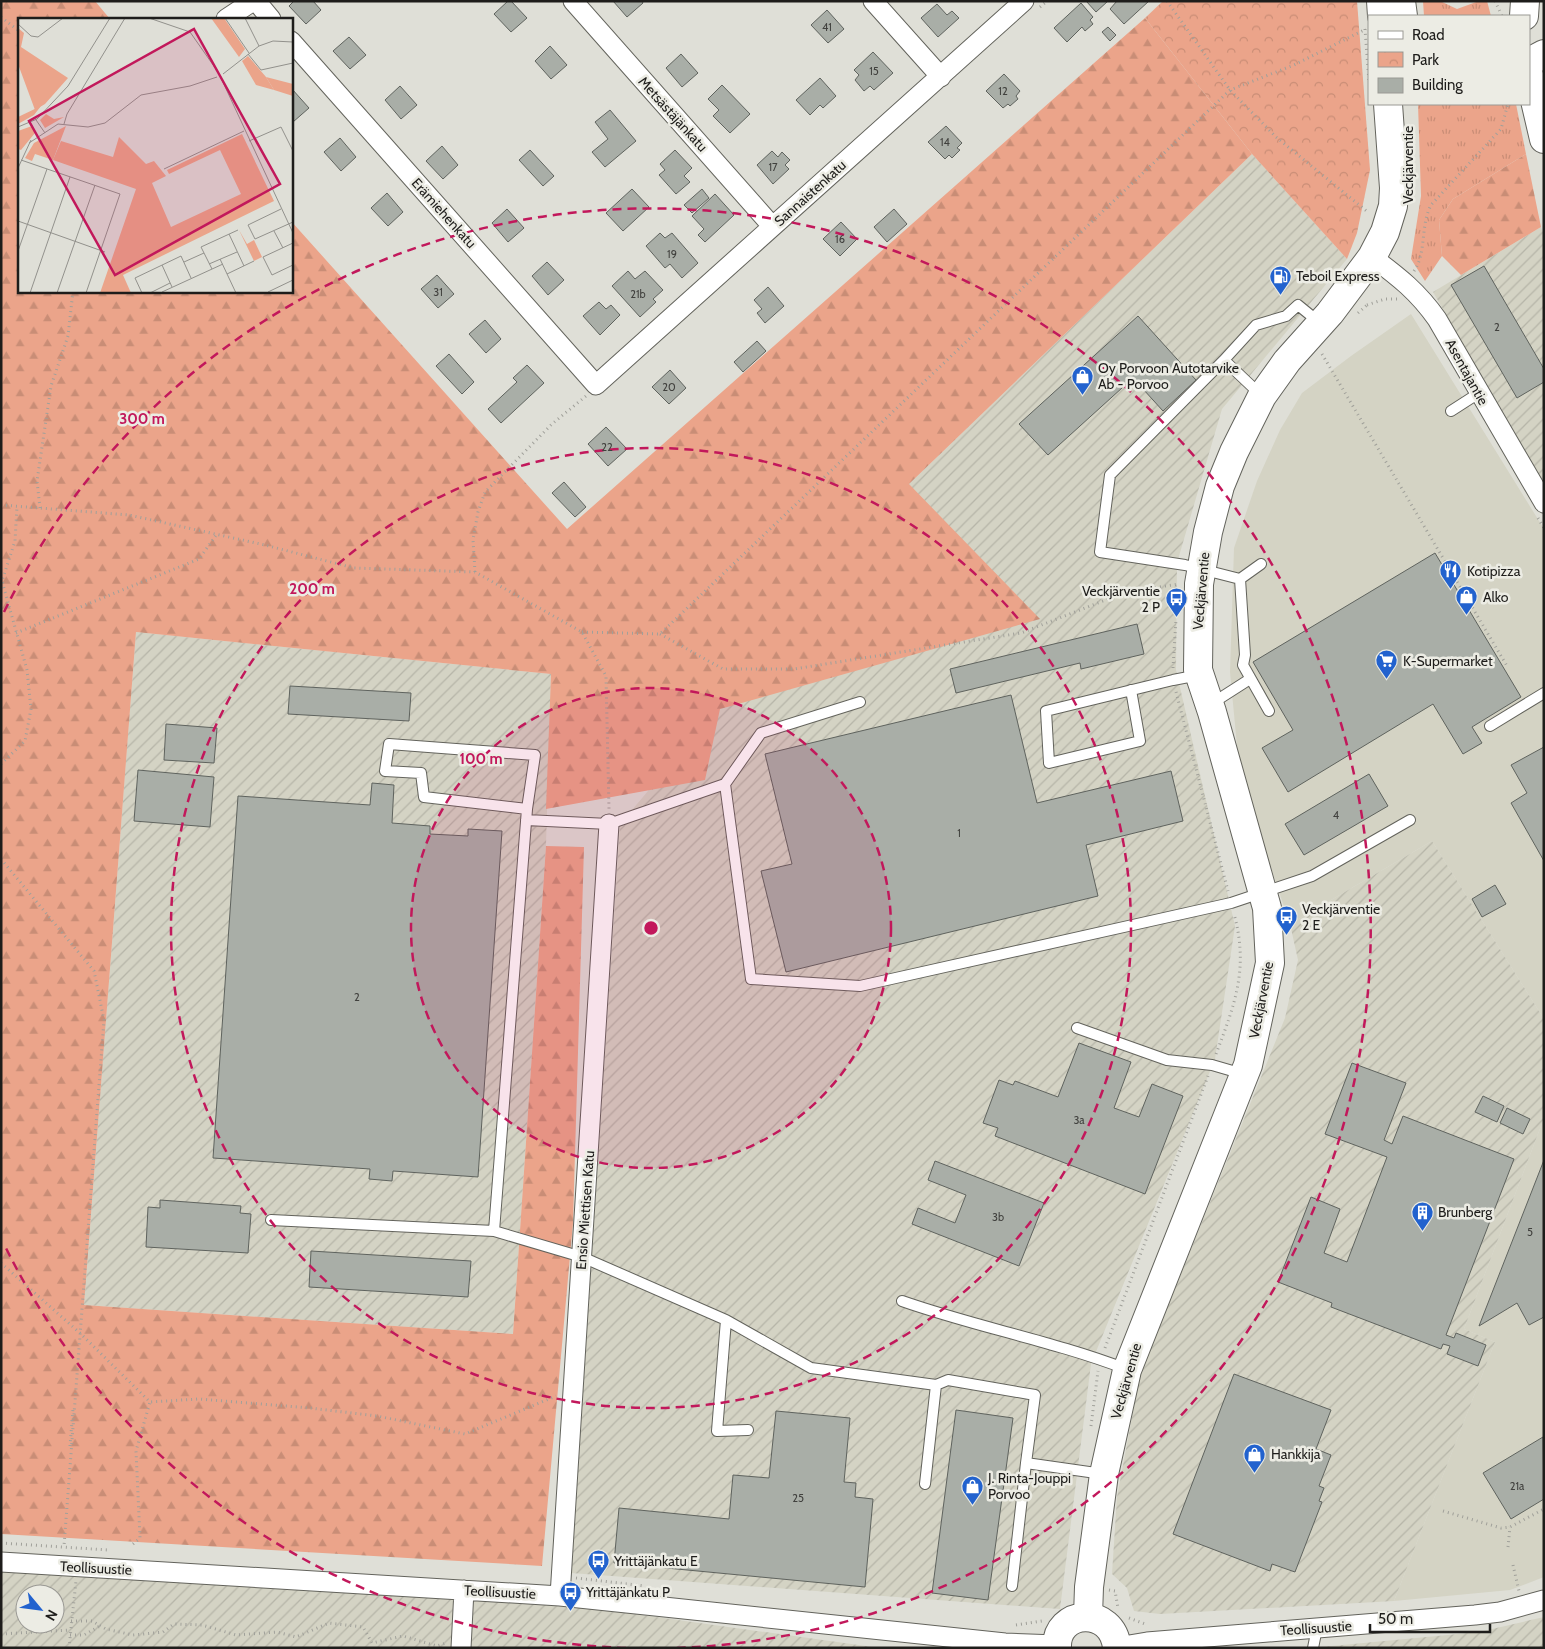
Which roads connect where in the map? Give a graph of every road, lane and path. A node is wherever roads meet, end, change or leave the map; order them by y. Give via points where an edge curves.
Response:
1 (254, 1) edge
2 (573, 1) edge
3 (873, 1) edge
4 (1024, 1) edge
5 (1167, 1) edge
6 (1401, 1) edge
7 (1495, 1) edge
8 (1525, 1) edge
9 (1403, 15) edge
10 (1502, 15) edge
11 (1524, 15) edge
12 (1, 17) edge
13 (228, 18) edge
14 (271, 18) edge
15 (1368, 20) edge
16 (18, 30) edge
17 (292, 42) edge
18 (1530, 49) edge
19 (1544, 52) edge
20 (1530, 61) edge
21 (941, 76) junction
22 (1530, 80) edge
23 (1230, 90) junction
24 (1388, 105) edge
25 (1408, 105) edge
26 (1508, 105) edge
27 (1544, 140) edge
28 (1373, 209) dead end
29 (772, 226) junction
30 (1392, 277) junction
31 (73, 292) edge
32 (1395, 299) junction
33 (1342, 318) junction
34 (1224, 360) junction
35 (592, 390) junction
36 (1479, 394) junction
37 (1262, 396) junction
38 (1451, 410) dead end
39 (1, 505) edge
40 (17, 506) junction
41 (1539, 507) edge
42 (40, 508) junction
43 (1544, 528) edge
44 (217, 534) junction
45 (1261, 564) dead end
46 (1201, 570) junction
47 (475, 572) junction
48 (1240, 579) junction
49 (1198, 601) junction
50 (1176, 618) dead end
51 (582, 632) junction
52 (16, 633) junction
53 (660, 634) junction
54 (1507, 666) dead end
55 (1200, 675) junction
56 (1250, 679) junction
57 (1173, 680) junction
58 (1130, 690) junction
59 (1544, 693) edge
60 (860, 702) dead end
61 (1210, 704) junction
62 (1269, 711) dead end
63 (1490, 726) dead end
64 (1, 764) edge
65 (725, 784) junction
66 (527, 809) junction
67 (526, 820) junction
68 (1410, 820) dead end
69 (609, 824) junction
70 (1, 859) edge
71 (1263, 894) junction
72 (1231, 903) junction
73 (1077, 1028) dead end
74 (1212, 1065) junction
75 (1244, 1074) junction
76 (271, 1220) dead end
77 (494, 1231) junction
78 (582, 1257) junction
79 (1, 1263) edge
80 (902, 1301) dead end
81 (726, 1320) junction
82 (82, 1334) junction
83 (1100, 1360) junction
84 (1127, 1370) junction
85 (936, 1385) junction
86 (574, 1388) junction
87 (150, 1402) junction
88 (748, 1430) dead end
89 (1090, 1433) dead end
90 (1026, 1463) junction
91 (1104, 1474) junction
92 (925, 1484) dead end
93 (1544, 1509) edge
94 (1443, 1510) dead end
95 (1510, 1527) junction
96 (134, 1544) dead end
97 (64, 1546) dead end
98 (79, 1547) dead end
99 (1508, 1547) dead end
100 (1, 1562) edge
101 (1513, 1565) dead end
102 (77, 1567) junction
103 (1012, 1586) dead end
104 (464, 1590) junction
105 (1520, 1594) dead end
106 (560, 1596) junction
107 (1544, 1600) edge
108 (1088, 1616) junction
109 (71, 1621) junction
110 (100, 1626) junction
111 (1317, 1628) junction
112 (70, 1630) junction
113 (1, 1634) edge
114 (70, 1635) junction
115 (455, 1645) edge
116 (1057, 1646) edge
117 (1117, 1647) edge
118 (69, 1648) edge
119 (1313, 1648) edge

1 - 13 street
1 - 14 street
2 - 29 street, Metsästäjänkatu
3 - 21 street
4 - 21 street, Sannaistenkatu
5 - 23 path
6 - 9 main road
7 - 10 path
8 - 11 main road
12 - 16 path
15 - 23 path via 1294,65
17 - 35 street, Erämiehenkatu
18 - 19 main road
19 - 20 main road
21 - 29 street, Sannaistenkatu
22 - 27 main road
23 - 28 path via 1276,137 1372,215
23 - 53 path
24 - 30 main road, Veckjärventie via 1393,206 1385,232
25 - 30 main road, Veckjärventie via 1410,199
26 - 30 path via 1501,129 1431,205 1424,221 1420,259
29 - 35 street, Sannaistenkatu
30 - 32 path
30 - 32 path
30 - 33 main road, Veckjärventie
30 - 36 street, Asentajantie via 1420,295
31 - 42 path via 68,336 51,386 37,481
32 - 33 path
33 - 34 lane via 1298,305 1286,316 1256,326
33 - 37 main road, Veckjärventie via 1287,361
33 - 54 path
34 - 37 lane
34 - 46 lane via 1110,475 1100,552
35 - 47 path via 552,424 485,492 473,540
36 - 38 lane
36 - 41 street, Asentajantie
37 - 46 main road, Veckjärventie via 1220,486
39 - 40 path
40 - 42 path
40 - 52 path via 15,541 2,581
41 - 43 path
42 - 44 path via 129,515
44 - 47 path via 354,568
44 - 52 path via 199,559
45 - 48 lane
46 - 48 lane
46 - 49 main road, Veckjärventie
47 - 51 path
48 - 56 lane via 1243,665
49 - 53 path via 1178,600 1181,584 1126,592 1021,633 794,669 723,669
49 - 55 main road, Veckjärventie
50 - 57 path
51 - 53 path
51 - 69 path via 606,676
52 - 64 path via 27,670 31,709 25,741
55 - 57 lane
55 - 61 main road, Veckjärventie
56 - 61 lane
56 - 62 lane
57 - 58 lane
57 - 72 path
58 - 58 lane via 1046,711 1049,763 1140,741
59 - 63 lane
60 - 65 lane via 761,733
61 - 71 main road, Veckjärventie
65 - 69 lane
65 - 72 lane via 751,978 860,986
66 - 66 lane via 424,797 421,773 385,771 390,744 535,755
66 - 67 lane
67 - 69 lane
67 - 77 lane
68 - 71 lane via 1312,876
69 - 78 street, Ensio Miettisen Katu
70 - 82 path via 94,971 104,1020
71 - 72 lane
71 - 75 main road, Veckjärventie via 1267,908 1270,963
72 - 74 path via 1241,965 1236,1003
73 - 74 lane via 1166,1060
74 - 75 lane
74 - 83 path
75 - 84 main road, Veckjärventie
76 - 77 lane
77 - 78 lane
78 - 81 lane
78 - 86 street, Ensio Miettisen Katu
79 - 82 path
80 - 83 lane via 952,1319
81 - 85 lane via 811,1368
81 - 88 lane via 717,1431
82 - 87 path
82 - 97 path
83 - 84 lane
83 - 89 path
84 - 91 main road, Veckjärventie
85 - 90 lane via 948,1380 1035,1395
85 - 92 lane
86 - 87 path via 465,1434 377,1416 310,1408 199,1399
86 - 106 street, Ensio Miettisen Katu
87 - 96 path via 136,1452 140,1538
90 - 91 lane
90 - 103 lane
91 - 108 main road, Veckjärventie
93 - 95 path
94 - 95 path via 1500,1528
95 - 99 path
98 - 102 path
100 - 102 street, Teollisuustie
101 - 105 path
102 - 104 street, Teollisuustie
102 - 109 path
104 - 106 street, Teollisuustie
104 - 115 street
106 - 116 street, Teollisuustie
107 - 111 street, Teollisuustie via 1476,1615
108 - 116 main road via 1067,1624 1060,1633
108 - 117 main road via 1109,1626
109 - 110 path via 92,1621
109 - 112 path
110 - 114 path via 84,1635
110 - 115 path via 133,1635 163,1632 174,1624 202,1625 236,1635 277,1632 296,1637 329,1623 362,1627 372,1642 403,1636 437,1646
111 - 117 street, Teollisuustie
111 - 119 lane
112 - 113 path
112 - 114 path
114 - 118 path

